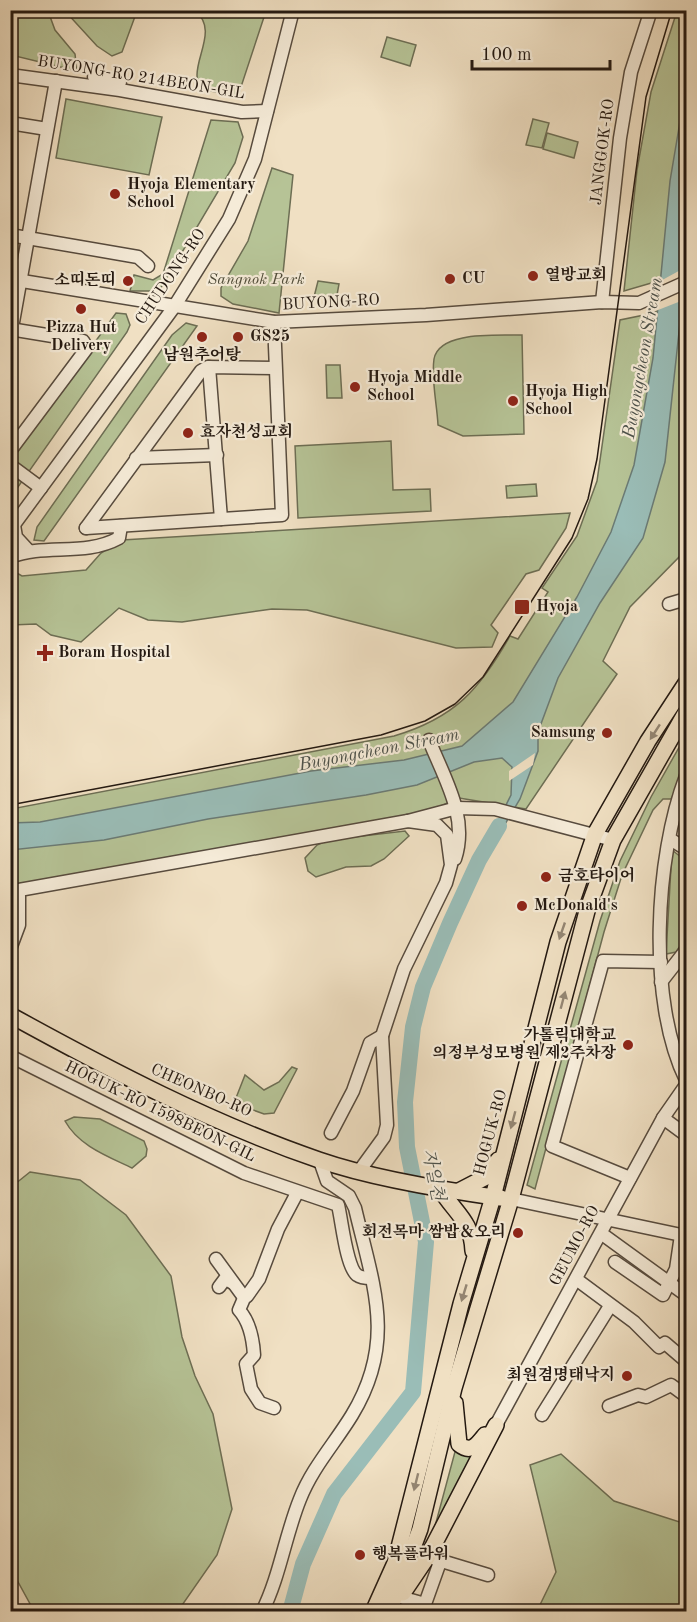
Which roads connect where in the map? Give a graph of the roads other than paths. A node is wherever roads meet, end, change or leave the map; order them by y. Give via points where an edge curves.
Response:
1 (293, 10) edge
2 (651, 10) edge
3 (10, 75) edge
4 (94, 77) dead end
5 (56, 81) junction
6 (120, 82) dead end
7 (267, 111) junction
8 (10, 123) edge
9 (47, 129) junction
10 (10, 236) edge
11 (29, 238) junction
12 (148, 266) dead end
13 (16, 280) edge
14 (687, 282) edge
15 (602, 302) junction
16 (174, 307) junction
17 (274, 322) junction
18 (11, 332) edge
19 (209, 367) junction
20 (274, 368) junction
21 (15, 436) edge
22 (10, 451) edge
23 (217, 455) junction
24 (136, 458) junction
25 (10, 465) edge
26 (41, 488) junction
27 (221, 519) junction
28 (121, 526) junction
29 (12, 527) edge
30 (28, 550) junction
31 (10, 557) edge
32 (687, 599) edge
33 (669, 604) dead end
34 (687, 682) edge
35 (687, 712) edge
36 (429, 740) dead end
37 (687, 776) edge
38 (457, 808) junction
39 (408, 821) junction
40 (595, 834) junction
41 (670, 839) junction
42 (613, 840) junction
43 (687, 849) edge
44 (581, 876) junction
45 (446, 883) junction
46 (15, 890) edge
47 (587, 910) junction
48 (10, 950) edge
49 (687, 950) edge
50 (661, 962) junction
51 (661, 982) junction
52 (10, 1015) edge
53 (382, 1036) junction
54 (10, 1056) edge
55 (687, 1080) edge
56 (687, 1085) edge
57 (663, 1118) junction
58 (331, 1133) dead end
59 (687, 1135) edge
60 (506, 1144) junction
61 (320, 1161) junction
62 (360, 1170) junction
63 (630, 1178) junction
64 (441, 1190) junction
65 (458, 1192) junction
66 (297, 1193) junction
67 (493, 1197) junction
68 (511, 1199) junction
69 (608, 1220) junction
70 (602, 1234) junction
71 (684, 1236) edge
72 (216, 1258) dead end
73 (615, 1262) dead end
74 (471, 1269) junction
75 (371, 1278) junction
76 (576, 1279) junction
77 (670, 1282) junction
78 (233, 1283) junction
79 (219, 1287) dead end
80 (687, 1295) edge
81 (245, 1296) junction
82 (610, 1306) junction
83 (687, 1361) edge
84 (454, 1388) junction
85 (687, 1396) edge
86 (609, 1406) dead end
87 (274, 1408) dead end
88 (542, 1415) dead end
89 (496, 1425) junction
90 (434, 1559) junction
91 (488, 1575) dead end
92 (400, 1597) junction
93 (262, 1611) edge
94 (373, 1611) edge
95 (391, 1611) edge

1 - 7 street, CHUDONG-RO
2 - 15 street, JANGGOK-RO via 631,72
3 - 5 street, BUYONG-RO 214BEON-GIL
4 - 6 street
5 - 7 street, BUYONG-RO 214BEON-GIL via 242,112
5 - 9 street
7 - 16 street, CHUDONG-RO via 243,192
8 - 9 street
9 - 11 street
10 - 11 street
11 - 12 street via 138,257
11 - 13 street
13 - 16 street, BUYONG-RO
13 - 18 street
14 - 15 street, BUYONG-RO via 639,303
15 - 17 street, BUYONG-RO
16 - 17 street, BUYONG-RO
16 - 26 street, CHUDONG-RO
17 - 20 street
18 - 21 street via 83,341 87,348
19 - 20 street
19 - 23 street
19 - 24 street via 201,371
20 - 27 street via 282,515
21 - 22 street
23 - 24 street
23 - 27 street
24 - 28 street via 86,528
25 - 26 street
26 - 29 street, CHUDONG-RO
27 - 28 street
28 - 30 street via 119,538 89,550
29 - 30 street
30 - 31 street
32 - 33 street
34 -> 40 main road, HOGUK-RO
35 - 42 main road
36 - 38 street
37 - 41 street
38 - 39 street
38 - 40 street via 495,809
38 - 45 street via 457,855
39 - 45 street via 437,825 447,835 451,865
39 - 46 street
40 - 42 street
40 - 44 main road, HOGUK-RO
41 - 43 street
41 - 50 street via 659,932
42 - 47 main road
44 - 47 main road via 588,876 590,881 585,897
44 -> 60 main road, HOGUK-RO via 558,942
45 - 53 street via 404,969
46 - 48 street via 19,925
68 -> 47 main road
49 - 51 street
50 - 51 street
50 - 63 street via 603,961 552,1146
51 - 55 street via 679,1065
52 - 61 main road, CHEONBO-RO via 109,1070
53 - 58 street via 370,1043 353,1091
53 - 62 street via 387,1125 384,1137
54 - 66 street, HOGUK-RO 1598BEON-GIL via 193,1149
56 - 57 street, GEUMO-RO
57 - 59 street
57 - 63 street, GEUMO-RO
60 - 65 main road via 486,1177
60 - 67 main road, HOGUK-RO
61 - 62 main road, CHEONBO-RO
61 - 75 street via 327,1181 349,1196 355,1208
62 - 64 main road, CHEONBO-RO
63 - 69 street, GEUMO-RO
64 - 65 main road
64 - 74 main road via 472,1236
65 - 67 main road
66 - 75 street, HOGUK-RO 1598BEON-GIL via 338,1205 355,1273
66 - 81 street via 278,1229 260,1279
67 - 68 main road
67 - 74 main road, HOGUK-RO
68 - 69 street
68 - 84 main road
69 - 70 street, GEUMO-RO
69 - 71 street
70 - 76 street, GEUMO-RO
70 - 77 street
71 - 77 street
72 - 78 street
73 - 77 street via 663,1294
74 -> 94 main road, HOGUK-RO via 395,1563
75 - 93 street via 380,1336 370,1380 362,1400 300,1498
76 - 82 street
76 - 89 street, GEUMO-RO
77 - 80 street
78 - 79 street via 225,1280
78 - 81 street
81 - 87 street via 239,1310 246,1317 253,1341 254,1355 246,1364 251,1389 260,1403
82 - 83 street via 634,1322 659,1347 664,1343
82 - 88 street
84 - 89 main road via 461,1446 475,1447
84 - 95 main road via 420,1529
85 - 86 street via 671,1385 646,1397 638,1395
89 - 90 main road
90 - 91 street
90 - 92 main road
90 - 92 street via 425,1604
92 - 95 main road

